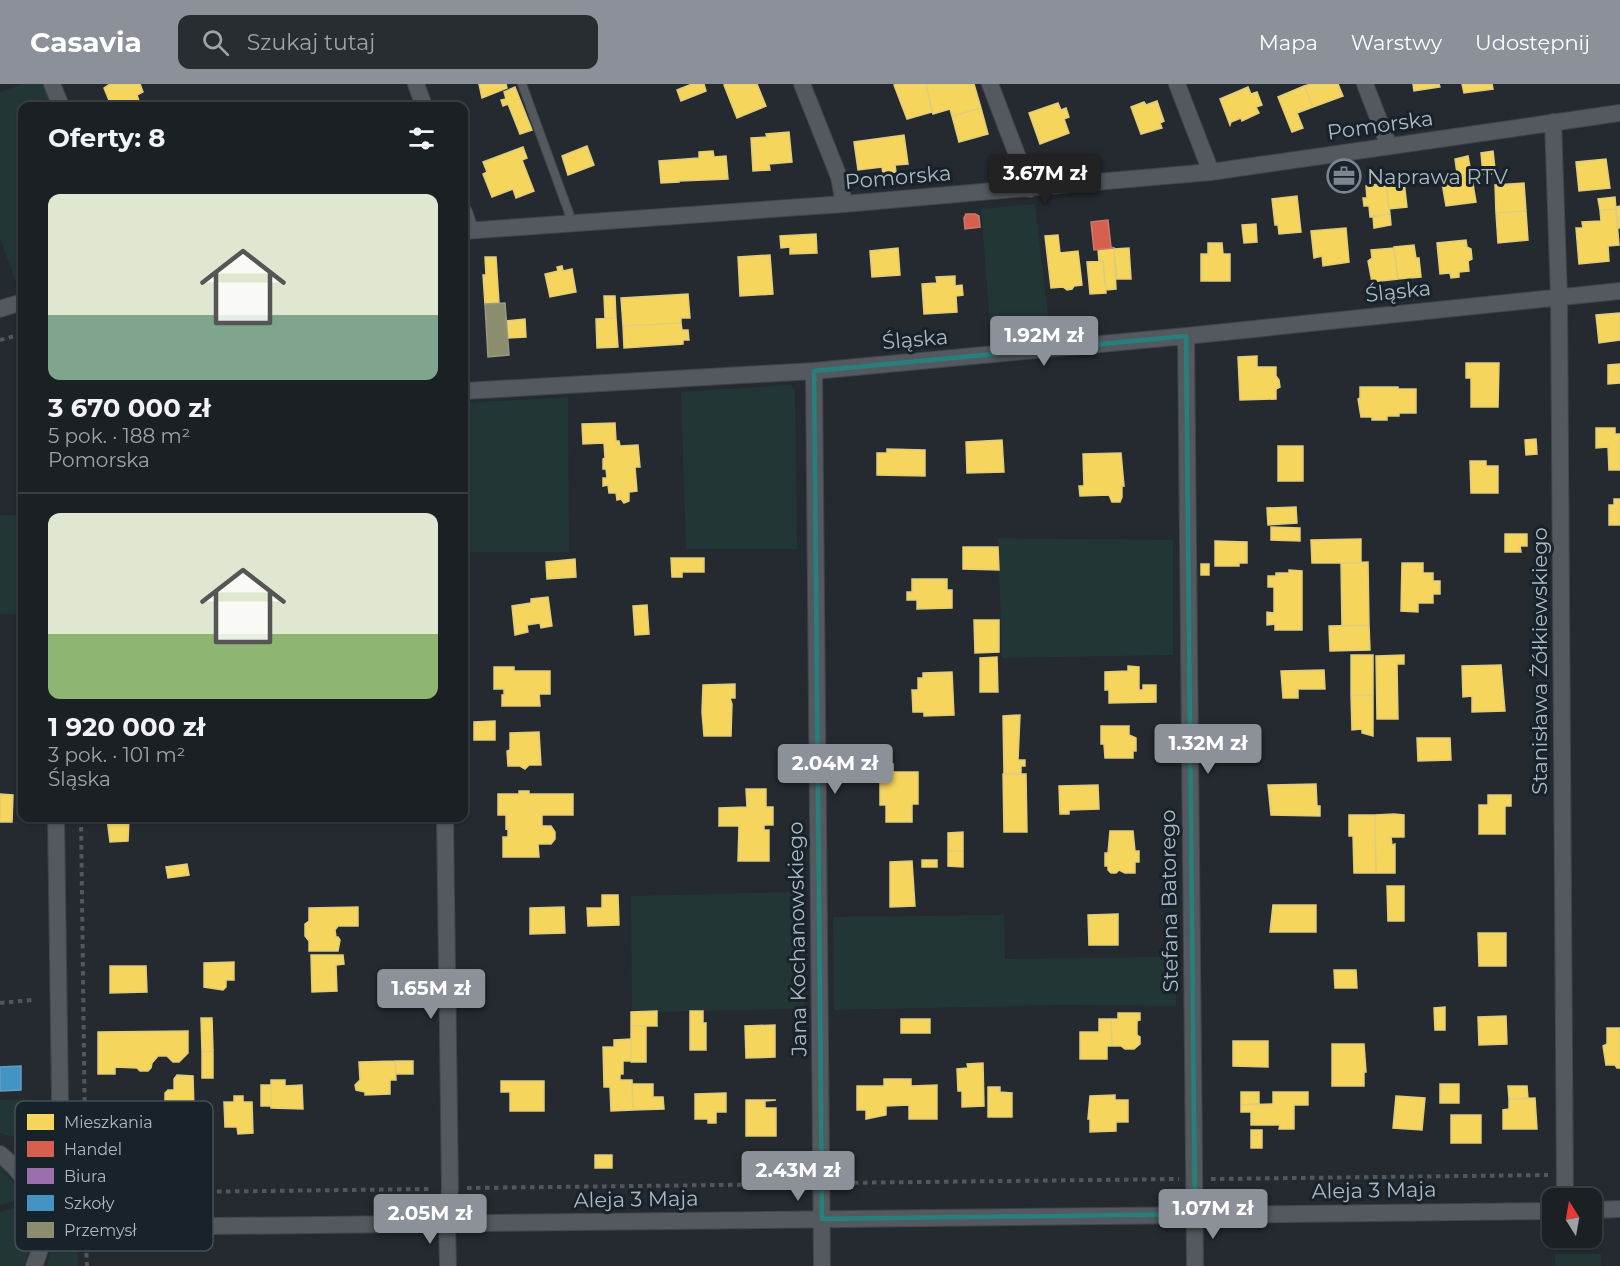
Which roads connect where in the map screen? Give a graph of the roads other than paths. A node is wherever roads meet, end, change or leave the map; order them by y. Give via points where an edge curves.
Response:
1 (52, 84) edge
2 (416, 84) edge
3 (522, 84) edge
4 (802, 84) edge
5 (990, 84) edge
6 (1177, 84) edge
7 (1365, 84) edge
8 (59, 102) edge
9 (423, 102) edge
10 (1620, 113) edge
11 (1553, 122) junction
12 (1389, 146) junction
13 (1211, 172) junction
14 (1030, 189) junction
15 (844, 204) junction
16 (573, 224) junction
17 (468, 230) edge
18 (1620, 291) edge
19 (1559, 297) junction
20 (18, 303) edge
21 (0, 309) edge
22 (1186, 336) junction
23 (814, 371) junction
24 (468, 391) edge
25 (56, 822) edge
26 (445, 822) edge
27 (60, 1101) edge
28 (0, 1154) edge
29 (15, 1166) edge
30 (1565, 1188) edge
31 (1620, 1209) edge
32 (1602, 1210) edge
33 (1542, 1211) edge
34 (1195, 1214) junction
35 (822, 1219) junction
36 (447, 1223) junction
37 (213, 1225) edge
38 (39, 1251) edge
39 (34, 1266) edge
40 (447, 1266) edge
41 (822, 1266) edge
42 (1196, 1266) edge

1 - 8 street
2 - 9 street
3 - 16 lane
4 - 15 street via 839,177
5 - 14 street
6 - 13 street
7 - 12 street
10 - 11 street, Pomorska
11 - 12 street, Pomorska
11 - 19 street, Stanisława Żółkiewskiego
12 - 13 street, Pomorska
13 - 14 street, Pomorska
14 - 15 street, Pomorska
15 - 16 street, Pomorska
16 - 17 street, Pomorska
18 - 19 street, Śląska
19 - 22 street, Śląska
19 - 30 street, Stanisława Żółkiewskiego
20 - 21 street
22 - 23 street, Śląska
22 - 34 street, Stefana Batorego
23 - 24 street, Śląska
23 - 35 street, Jana Kochanowskiego
25 - 27 street
26 - 36 street via 450,1188
28 - 29 street
31 - 32 street
33 - 34 street, Aleja 3 Maja
34 - 35 street, Aleja 3 Maja
34 - 42 street, Stefana Batorego
35 - 36 street, Aleja 3 Maja
35 - 41 street, Jana Kochanowskiego
36 - 37 street, Aleja 3 Maja
36 - 40 street
38 - 39 street

